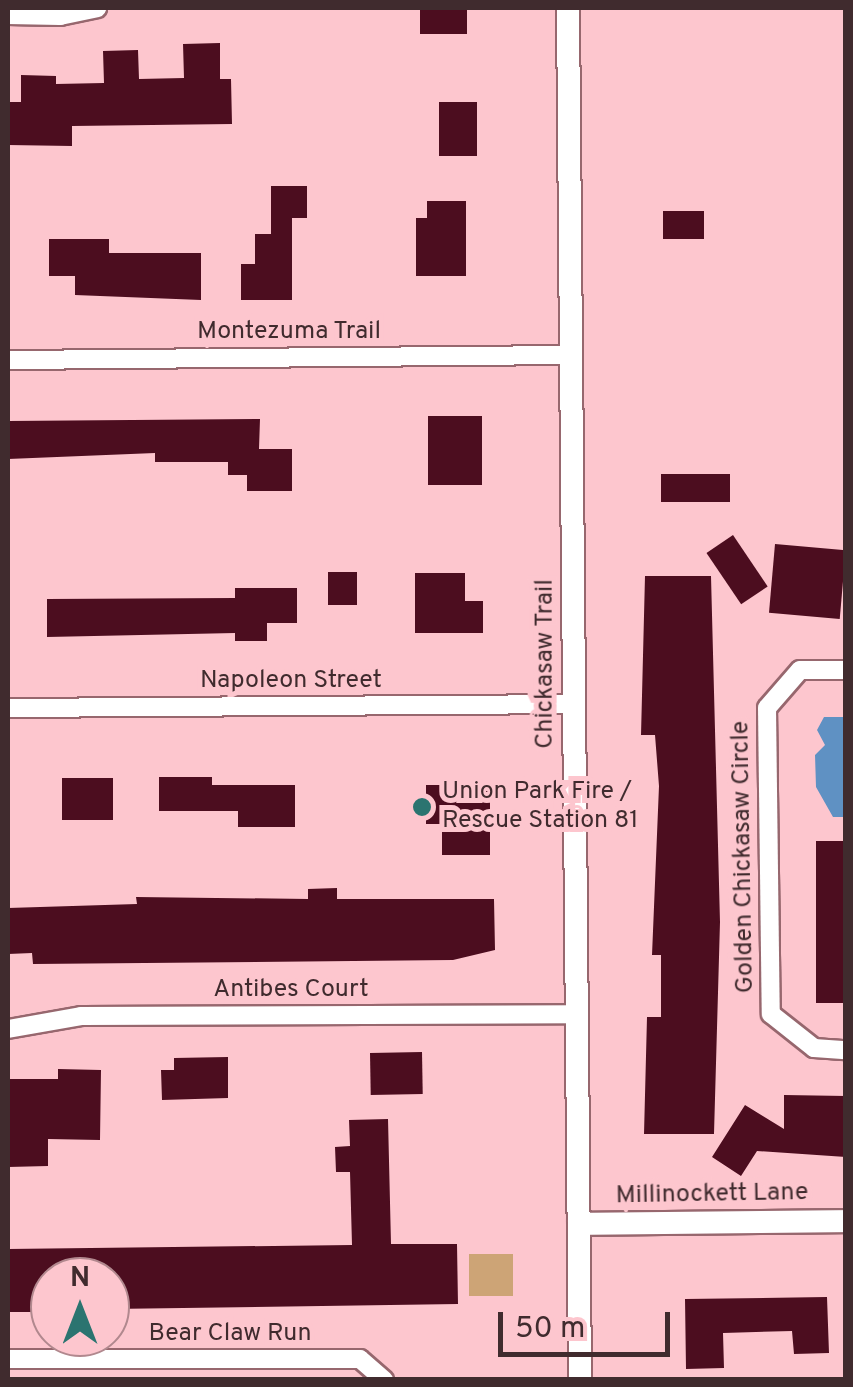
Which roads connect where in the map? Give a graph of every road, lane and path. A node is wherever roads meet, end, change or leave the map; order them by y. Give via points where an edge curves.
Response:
1 (97, 8) edge
2 (568, 8) edge
3 (8, 15) edge
4 (572, 355) junction
5 (8, 360) edge
6 (846, 670) edge
7 (574, 704) junction
8 (8, 708) edge
9 (576, 1014) junction
10 (8, 1029) edge
11 (846, 1050) edge
12 (846, 1221) edge
13 (580, 1224) junction
14 (8, 1359) edge
15 (384, 1380) edge
16 (580, 1380) edge

1 - 3 street via 60,16
2 - 4 street, Chickasaw Trail
4 - 5 street, Montezuma Trail
4 - 7 street, Chickasaw Trail
6 - 11 street, Golden Chickasaw Circle via 800,670 766,708 771,1014 814,1048
7 - 8 street, Napoleon Street
7 - 9 street, Chickasaw Trail
9 - 10 street, Antibes Court via 81,1016
9 - 13 street, Chickasaw Trail
12 - 13 street, Millinockett Lane
13 - 16 street, Chickasaw Trail
14 - 15 street, Bear Claw Run via 360,1359

